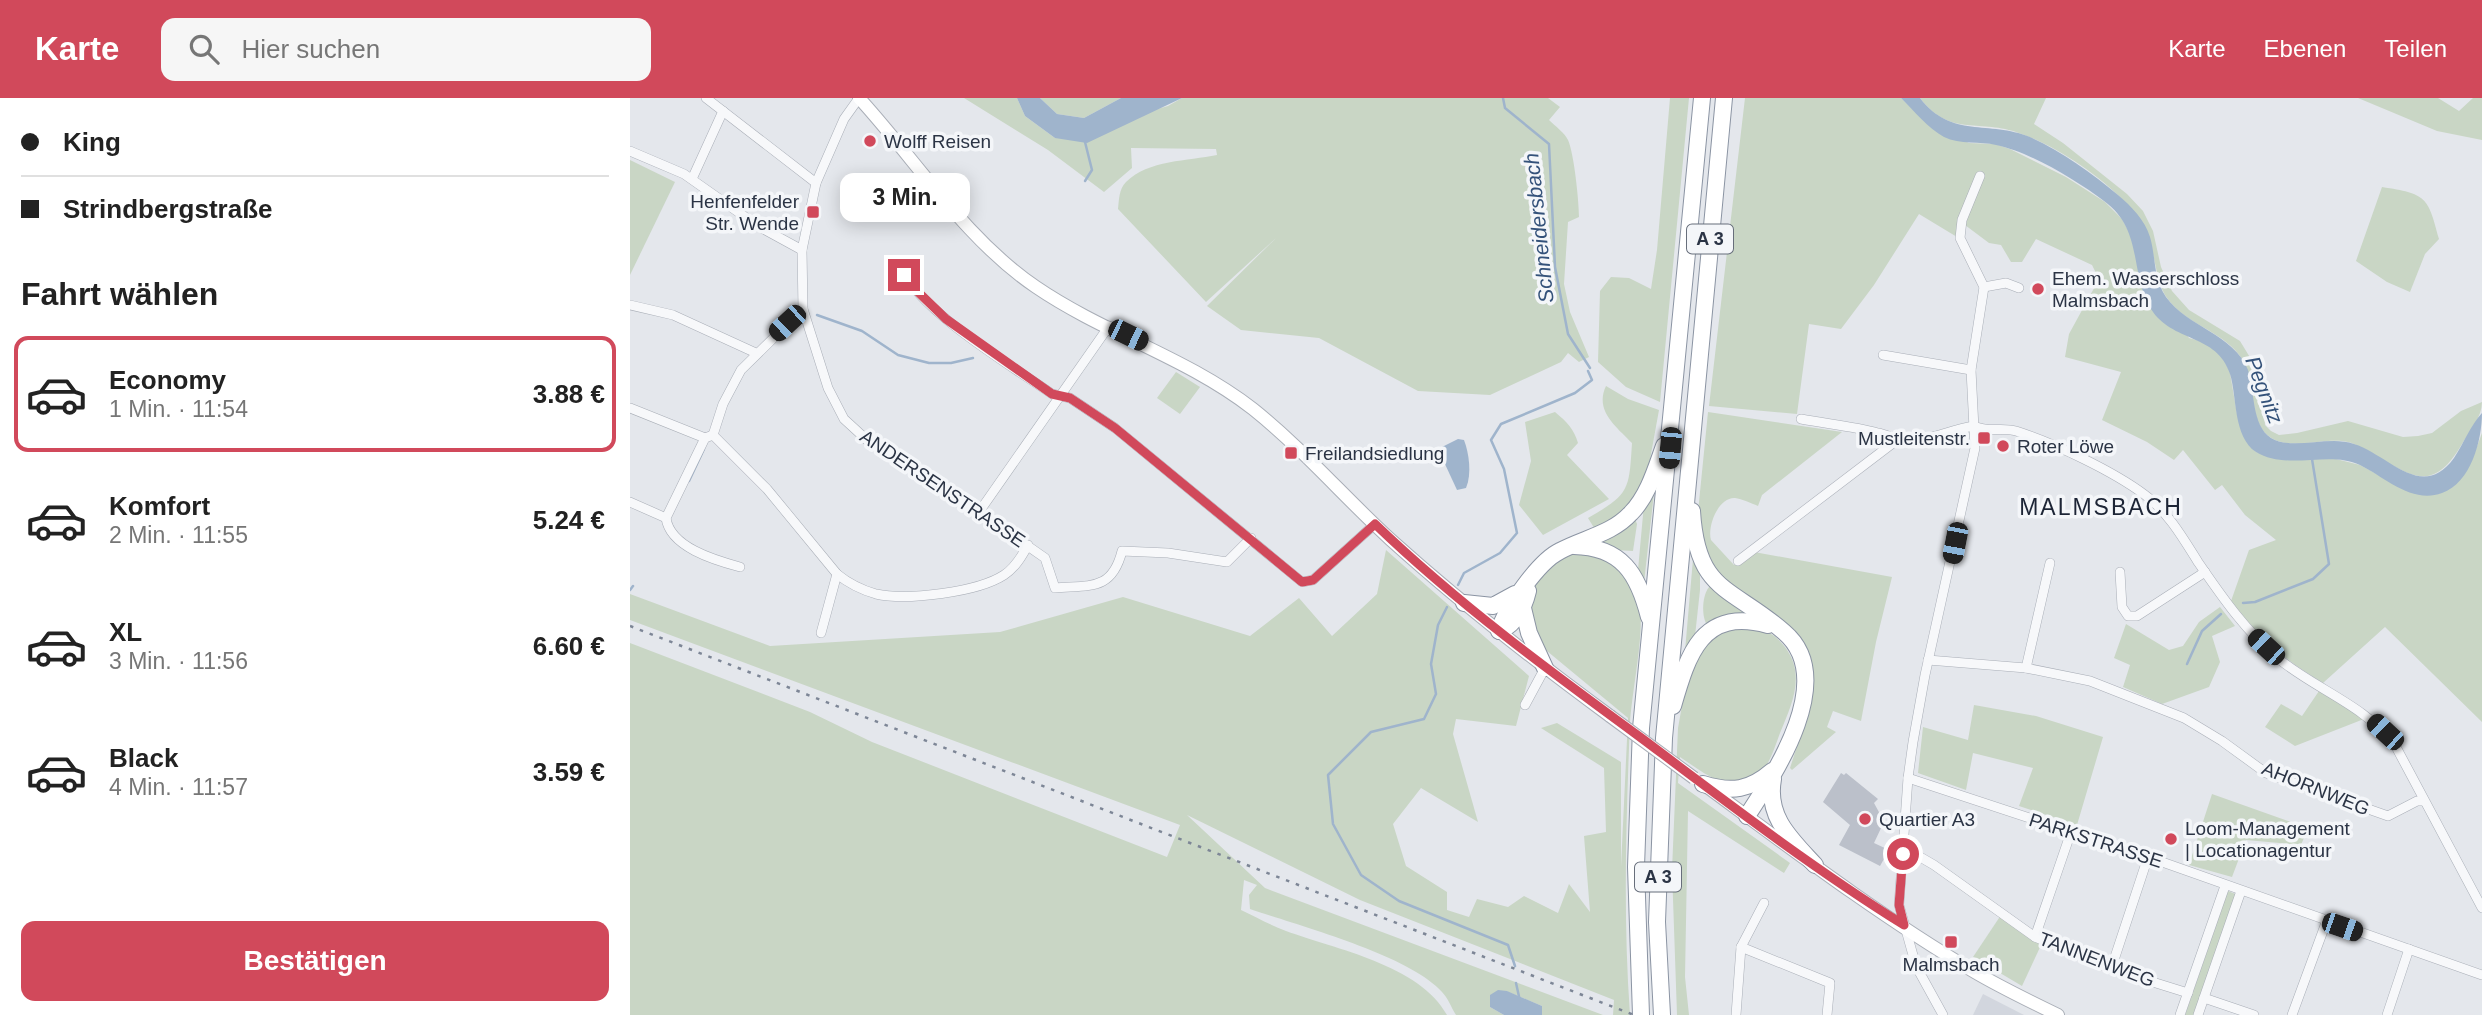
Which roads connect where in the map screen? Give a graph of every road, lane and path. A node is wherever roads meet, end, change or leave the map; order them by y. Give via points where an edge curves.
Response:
1 (706, 98) edge
2 (859, 98) edge
3 (1703, 98) edge
4 (1724, 98) edge
5 (723, 111) junction
6 (630, 151) edge
7 (1980, 176) dead end
8 (692, 179) junction
9 (816, 183) junction
10 (802, 250) junction
11 (901, 269) dead end
12 (1984, 287) junction
13 (2019, 288) dead end
14 (630, 305) edge
15 (803, 309) junction
16 (1109, 326) junction
17 (756, 353) junction
18 (1883, 355) dead end
19 (1971, 370) junction
20 (1061, 396) junction
21 (630, 408) edge
22 (1801, 419) dead end
23 (1672, 424) junction
24 (1975, 426) junction
25 (709, 436) junction
26 (1897, 440) junction
27 (1690, 459) junction
28 (630, 502) edge
29 (979, 512) junction
30 (666, 518) junction
31 (1375, 524) junction
32 (1251, 538) junction
33 (1028, 545) junction
34 (1572, 546) junction
35 (1738, 561) dead end
36 (2050, 563) dead end
37 (740, 567) dead end
38 (2120, 572) dead end
39 (2205, 572) junction
40 (837, 574) junction
41 (1532, 578) junction
42 (1464, 603) junction
43 (1523, 608) junction
44 (1652, 625) junction
45 (1499, 631) junction
46 (1783, 631) junction
47 (821, 633) dead end
48 (1928, 660) junction
49 (1545, 668) junction
50 (2026, 668) junction
51 (1525, 705) dead end
52 (1664, 738) junction
53 (1776, 771) junction
54 (1908, 778) junction
55 (1699, 781) junction
56 (2424, 801) junction
57 (1747, 816) junction
58 (2071, 832) junction
59 (1903, 854) junction
60 (2148, 857) junction
61 (1815, 865) junction
62 (2225, 886) junction
63 (2241, 891) junction
64 (1764, 903) dead end
65 (2482, 908) edge
66 (2327, 920) junction
67 (1904, 925) junction
68 (2035, 937) junction
69 (1741, 947) junction
70 (2409, 949) junction
71 (2111, 969) junction
72 (2482, 975) edge
73 (2188, 993) junction
74 (2204, 998) junction
75 (1641, 1015) edge
76 (1662, 1015) edge
77 (1736, 1015) edge
78 (1827, 1015) edge
79 (1943, 1015) edge
80 (2058, 1015) edge
81 (2180, 1015) edge
82 (2198, 1015) edge
83 (2254, 1015) edge
84 (2292, 1015) edge
85 (2387, 1015) edge

1 - 5 street
2 - 9 street, ANDERSENSTRASSE via 844,119
2 - 16 main road via 999,258 1054,299
3 - 23 highway, A 3
4 - 27 highway, A 3
5 - 8 street
5 - 9 street
6 - 8 street
7 - 12 street via 1962,220 1960,238
8 - 10 street via 758,226
9 - 10 street, ANDERSENSTRASSE
10 - 15 street, ANDERSENSTRASSE
11 - 20 street via 946,319
12 - 13 street via 2006,283
12 - 19 street
14 - 17 street via 673,315
15 - 17 street
15 - 29 street, ANDERSENSTRASSE via 828,388 844,419 868,441
16 - 20 street
16 - 31 main road via 1235,396 1302,452
17 - 25 street via 741,370
18 - 19 street
19 - 24 street
20 - 29 street
20 - 32 street via 1115,428
21 - 25 street
22 - 26 street
23 - 34 highway via 1637,506 1612,528
23 - 44 highway, A 3
24 - 26 street via 1945,436
24 - 39 street via 2033,436 2145,495 2172,523
24 - 48 street via 1975,448
25 - 30 street
25 - 40 street via 766,489
26 - 35 street
27 - 46 highway via 1695,542 1703,566 1729,594
27 - 52 highway, A 3
28 - 30 street
29 - 33 street, ANDERSENSTRASSE
30 - 37 street via 676,540
31 - 32 street via 1308,582 1296,578
31 - 42 main road
32 - 33 street, ANDERSENSTRASSE via 1227,562 1122,551 1118,568 1108,580 1055,588 1048,564
33 - 40 street via 1004,575 932,594 876,594
34 - 41 highway via 1548,559
34 - 44 highway via 1603,550 1625,565 1641,589
36 - 50 street
38 - 39 street via 2122,607 2128,616 2137,616
39 - 56 street via 2252,634 2281,661 2350,703 2385,732
40 - 47 street
41 - 42 highway via 1493,606
41 - 43 highway
41 - 45 highway via 1507,611
42 - 45 main road
43 - 45 highway via 1510,626
43 - 49 highway
44 - 75 highway, A 3 via 1637,790
45 - 49 main road
46 - 52 highway via 1742,621 1721,625 1700,639 1685,670
46 - 53 highway via 1801,654 1806,682 1803,703
48 - 50 street, AHORNWEG
48 - 54 street
49 - 51 street
49 - 55 main road, bridge
50 - 56 street, AHORNWEG via 2090,681 2137,698 2211,734 2266,773 2388,816
52 - 76 highway, A 3 via 1657,922
53 - 55 highway via 1738,790
53 - 57 highway
53 - 61 highway via 1774,814
54 - 58 street, PARKSTRASSE
54 - 59 street
55 - 57 main road
56 - 65 street
57 - 61 main road
58 - 60 street, PARKSTRASSE
58 - 68 street
59 - 67 street via 1899,905
59 - 68 street, TANNENWEG via 1934,864
60 - 62 street, PARKSTRASSE
60 - 71 street
61 - 67 main road
62 - 63 street, PARKSTRASSE
62 - 73 street
63 - 66 street, PARKSTRASSE
63 - 74 street
64 - 69 street
66 - 70 street, PARKSTRASSE
66 - 84 street
67 - 79 street via 1916,966
67 - 80 main road via 1980,975
68 - 71 street, TANNENWEG
69 - 77 street
69 - 78 street via 1830,983
70 - 72 street, PARKSTRASSE
70 - 85 street
71 - 73 street, TANNENWEG
73 - 81 street
74 - 82 street
74 - 83 street

